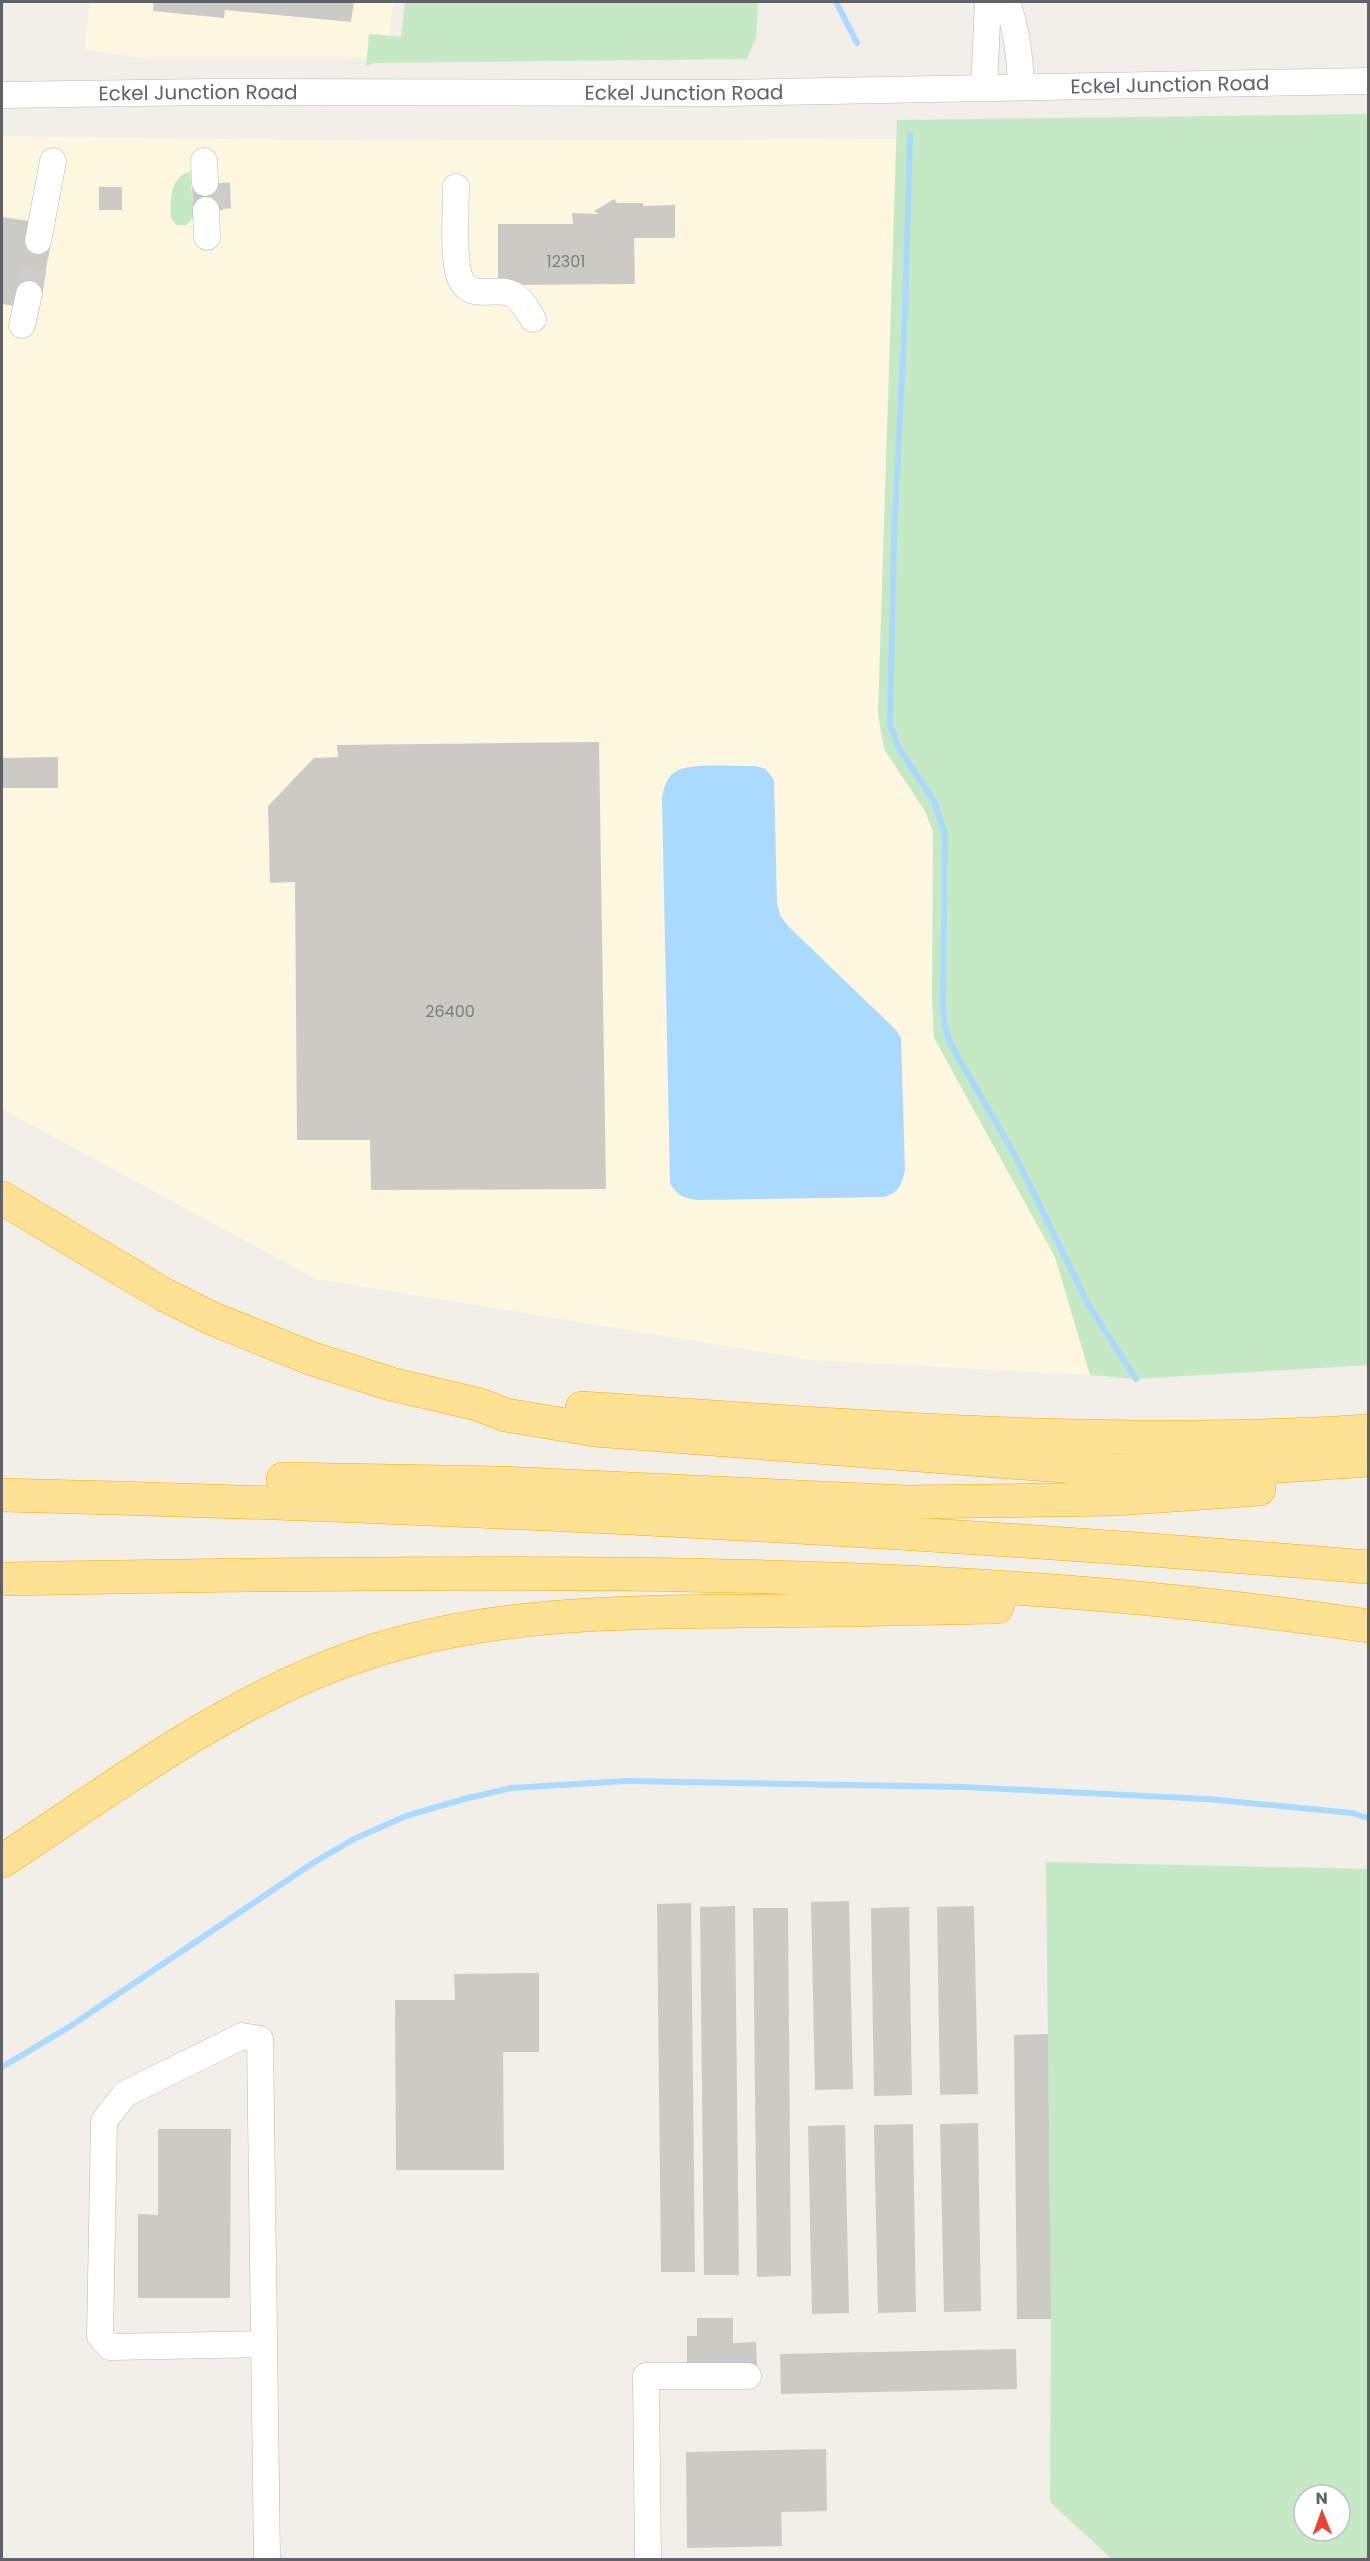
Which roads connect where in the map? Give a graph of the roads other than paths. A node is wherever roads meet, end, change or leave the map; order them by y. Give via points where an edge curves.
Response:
1 (988, 2) edge
2 (1007, 2) edge
3 (1368, 81) edge
4 (1021, 86) junction
5 (984, 87) junction
6 (2, 95) edge
7 (53, 161) dead end
8 (456, 187) dead end
9 (212, 210) tunnel mouth
10 (213, 237) dead end
11 (38, 241) tunnel mouth
12 (29, 294) tunnel mouth
13 (533, 318) dead end
14 (22, 325) dead end
15 (2, 1200) edge
16 (477, 1404) junction
17 (1368, 1431) edge
18 (1368, 1461) edge
19 (1368, 1479) edge
20 (2, 1480) edge
21 (2, 1495) edge
22 (1368, 1567) edge
23 (2, 1579) edge
24 (1185, 1603) junction
25 (1368, 1626) edge
26 (241, 1709) junction
27 (2, 1842) edge
28 (2, 1861) edge
29 (264, 2344) junction
30 (748, 2376) dead end
31 (267, 2559) edge
32 (648, 2559) edge

1 - 5 street
2 - 4 street via 1016,29
3 - 4 street, Eckel Junction Road
4 - 5 street, Eckel Junction Road
5 - 6 street, Eckel Junction Road via 683,94
7 - 11 street
8 - 13 street via 461,281 469,289 483,293 510,292
9 - 10 street
12 - 14 street
15 - 16 highway via 211,1318 391,1384
16 - 17 highway via 1068,1437
16 - 18 highway via 506,1415 595,1430 1052,1467 1184,1470
19 - 20 highway via 1116,1499 978,1503 447,1482 114,1477
21 - 22 highway via 301,1502 740,1522
23 - 24 highway via 461,1572 739,1575 1020,1588
24 - 25 highway
24 - 26 highway via 628,1612 535,1618 413,1639 354,1657
26 - 27 highway via 185,1732 119,1767
26 - 28 highway
29 - 29 street via 260,2039 242,2036 125,2094 104,2121 100,2336 110,2347
29 - 31 street
30 - 32 street via 646,2376

